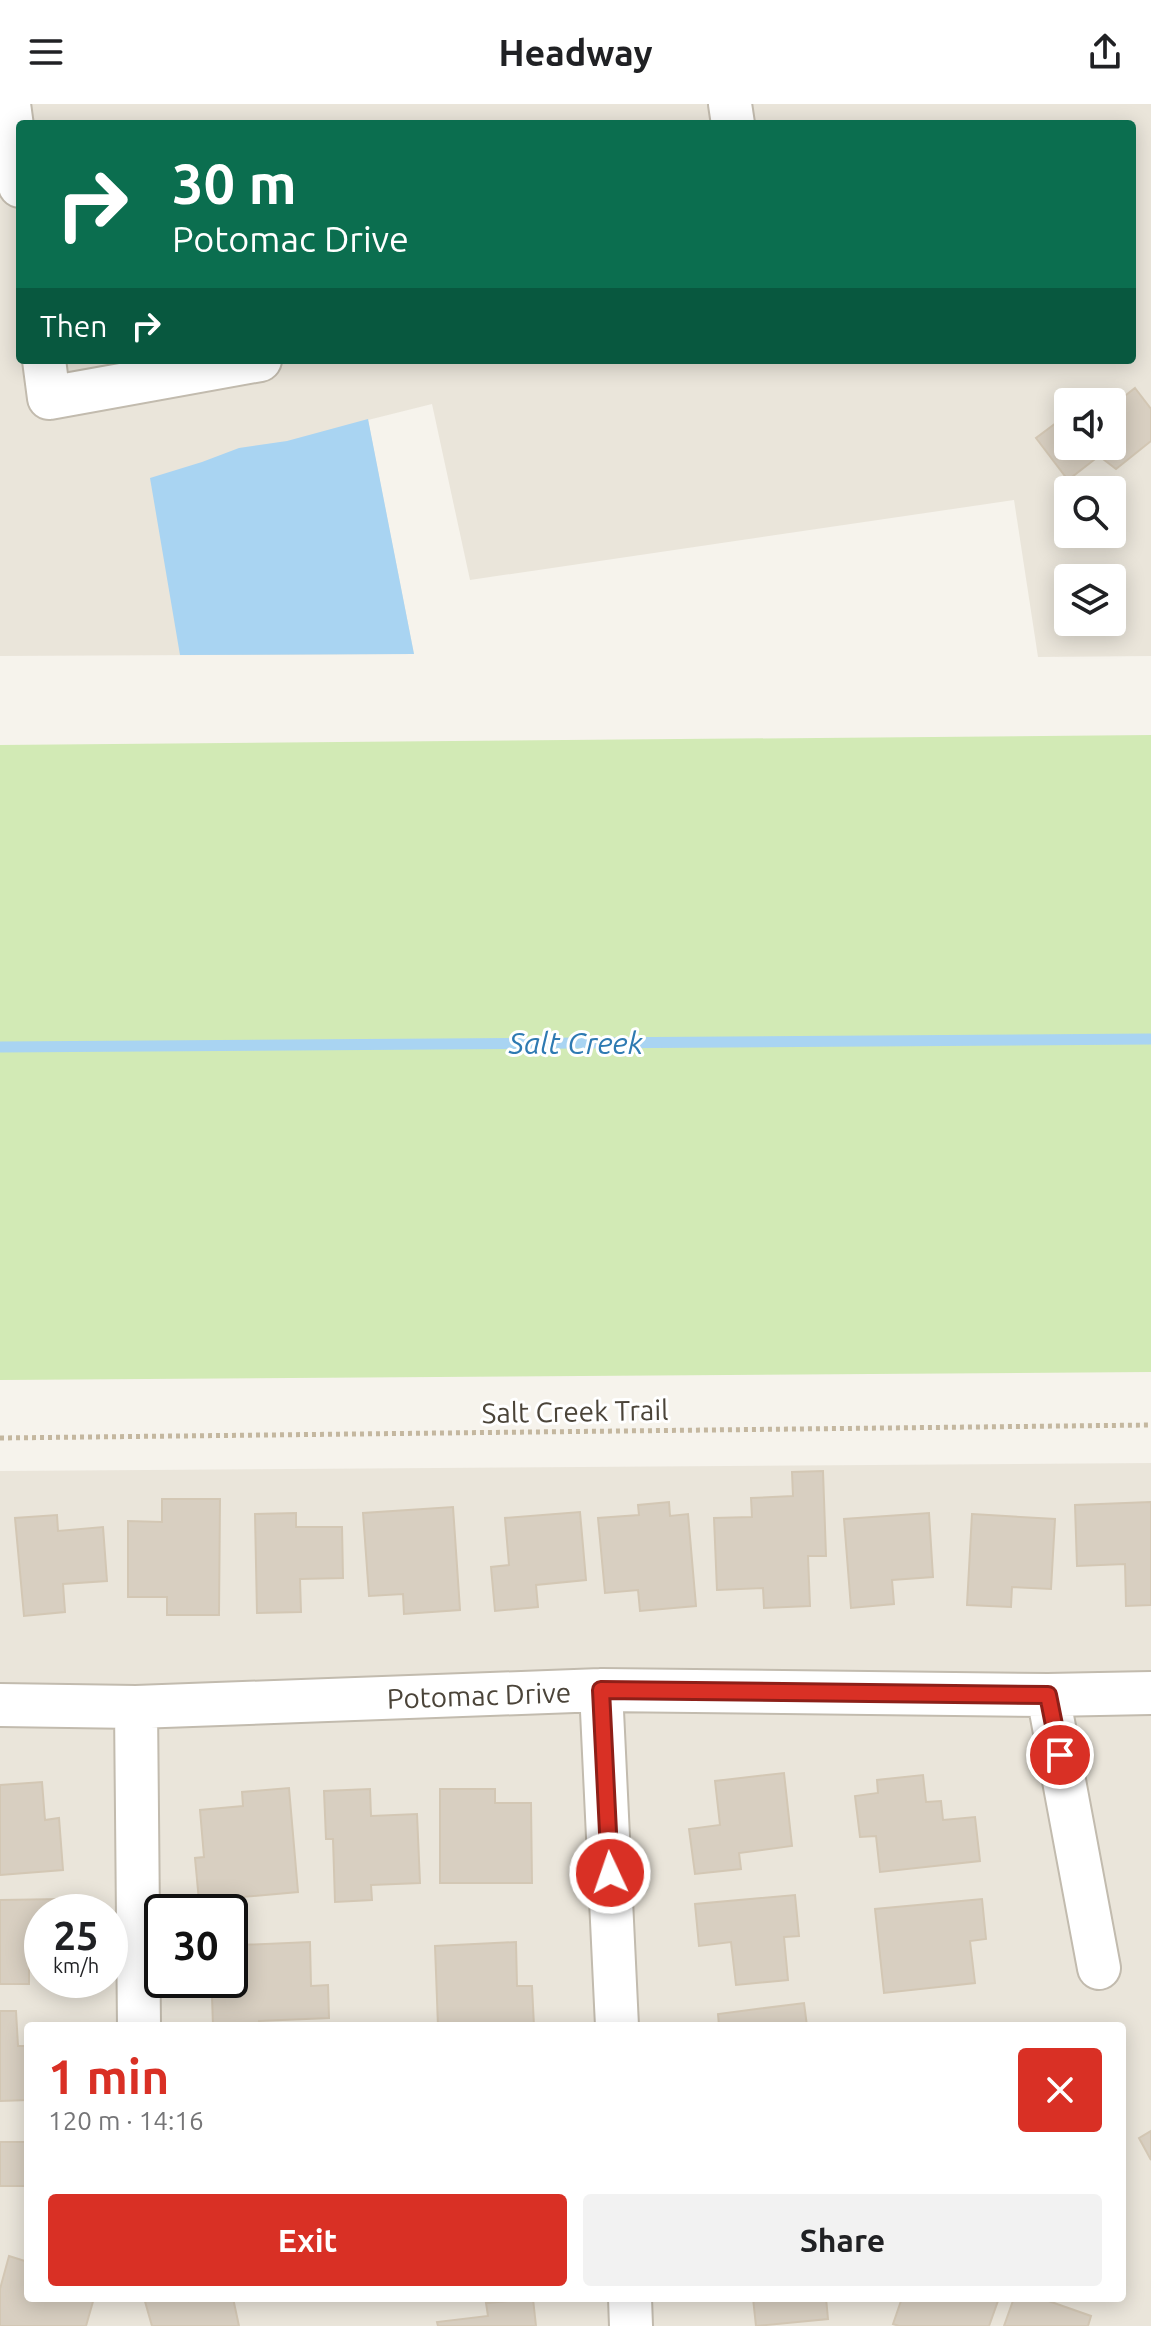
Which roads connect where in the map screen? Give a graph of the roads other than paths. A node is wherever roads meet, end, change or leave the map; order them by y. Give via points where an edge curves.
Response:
1 (9, 104) edge
2 (16, 156) edge
3 (215, 364) edge
4 (46, 379) edge
5 (601, 1690) junction
6 (1151, 1693) edge
7 (1048, 1695) junction
8 (0, 1705) edge
9 (136, 1707) junction
10 (1099, 1968) dead end
11 (139, 2022) edge
12 (617, 2022) edge
13 (630, 2302) edge
14 (631, 2326) edge

1 - 2 street
3 - 4 street
5 - 7 street, Potomac Drive
5 - 9 street, Potomac Drive
5 - 12 street
6 - 7 street, Potomac Drive
7 - 10 street
8 - 9 street, Potomac Drive
9 - 11 street
13 - 14 street

